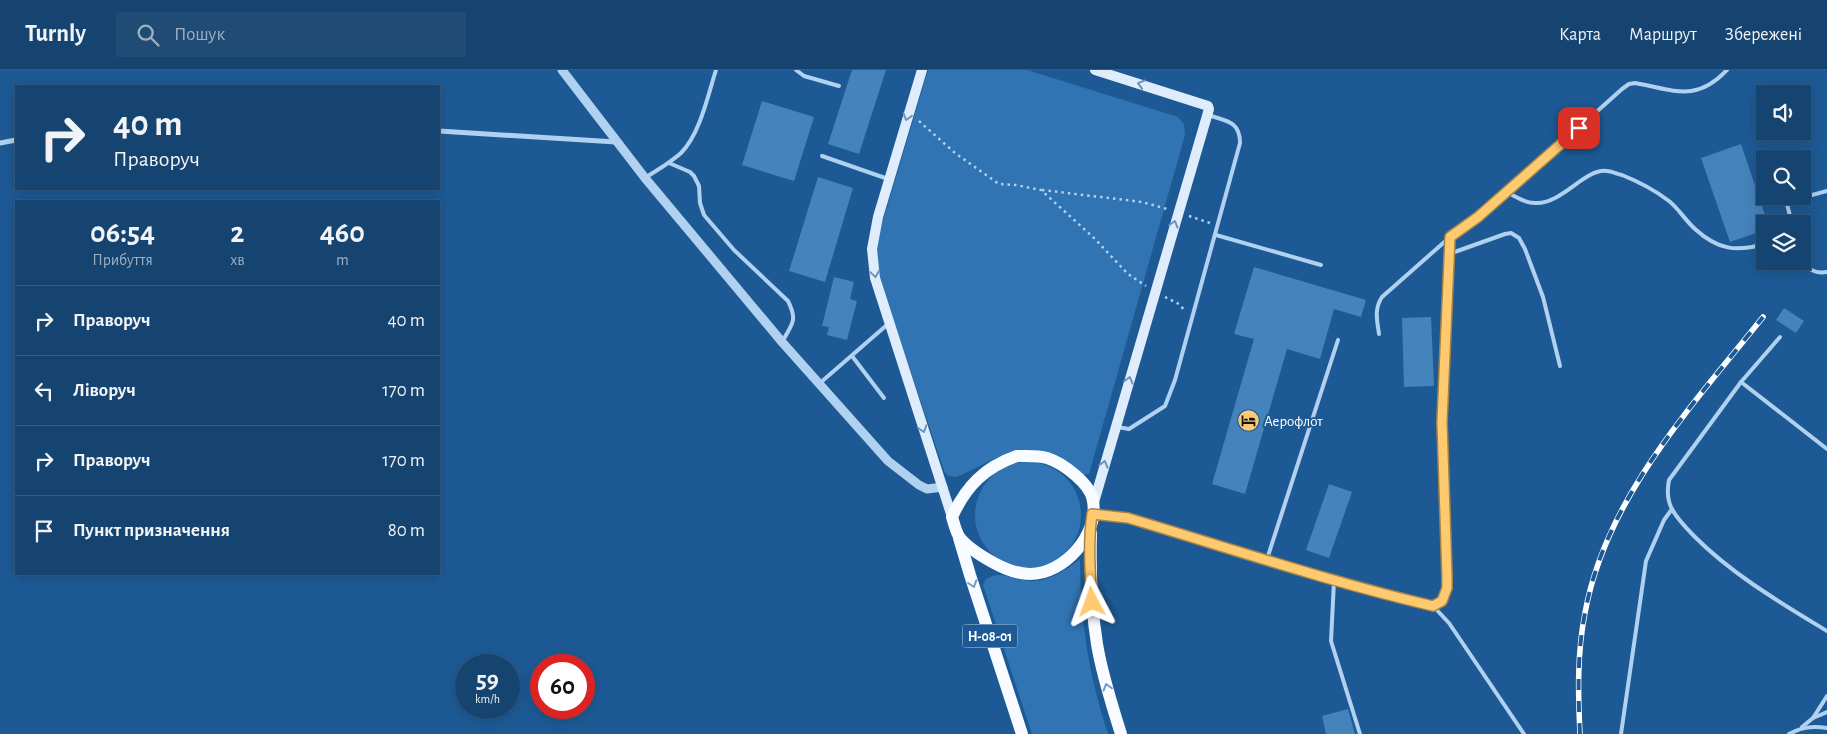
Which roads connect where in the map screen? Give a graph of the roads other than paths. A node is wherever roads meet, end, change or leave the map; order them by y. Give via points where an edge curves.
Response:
1 (562, 70) edge
2 (716, 70) edge
3 (796, 70) edge
4 (922, 70) edge
5 (1095, 70) edge
6 (1727, 70) edge
7 (839, 86) dead end
8 (1208, 116) junction
9 (440, 131) edge
10 (15, 140) edge
11 (616, 142) junction
12 (0, 143) edge
13 (822, 156) dead end
14 (669, 163) junction
15 (645, 178) junction
16 (888, 179) junction
17 (1827, 191) edge
18 (1507, 192) junction
19 (1811, 195) edge
20 (1216, 235) junction
21 (1450, 237) junction
22 (1756, 246) edge
23 (1449, 254) junction
24 (1321, 265) dead end
25 (1810, 270) edge
26 (1827, 272) edge
27 (888, 324) junction
28 (1379, 334) dead end
29 (1780, 337) dead end
30 (1338, 340) dead end
31 (782, 342) junction
32 (852, 356) junction
33 (1560, 366) dead end
34 (1741, 382) junction
35 (820, 384) junction
36 (884, 398) dead end
37 (1115, 426) junction
38 (1827, 449) edge
39 (943, 487) junction
40 (1672, 509) junction
41 (1092, 514) junction
42 (952, 516) junction
43 (959, 538) junction
44 (1267, 559) junction
45 (1334, 580) junction
46 (1433, 606) junction
47 (1827, 632) edge
48 (1827, 696) edge
49 (1827, 712) edge
50 (1813, 718) junction
51 (1802, 727) junction
52 (1827, 728) edge
53 (1022, 734) edge
54 (1121, 734) edge
55 (1360, 734) edge
56 (1524, 734) edge
57 (1621, 734) edge
58 (1789, 734) edge

1 - 11 street
2 - 14 lane via 690,141
3 - 7 lane via 804,76
4 -> 16 main road, Н-08-01
8 -> 5 main road via 1208,106
6 - 18 lane via 1712,84 1694,92 1629,84
8 - 20 lane via 1227,121 1240,133
37 -> 8 main road
9 - 11 street
10 - 12 street
11 - 15 street
13 - 16 lane
14 - 15 lane
14 - 31 lane via 694,176 704,215 734,250 788,301 794,320
15 - 31 street
16 -> 27 main road, Н-08-01 via 872,249 875,278
17 - 19 lane
18 - 21 lane
18 - 22 lane via 1525,202 1546,202 1597,172 1607,170 1667,200 1694,229 1722,247
20 - 24 lane
20 - 37 lane via 1165,406 1129,429
21 - 23 lane
21 - 28 lane via 1382,297 1376,312
23 - 33 lane via 1506,234 1519,238 1543,297
23 - 46 lane via 1442,422 1447,576 1445,596
25 - 26 lane
27 - 32 lane
27 -> 39 main road, Н-08-01
29 - 34 lane
30 - 44 lane
31 - 35 street
32 - 35 lane
32 - 36 lane
34 - 38 lane
34 - 40 lane via 1669,480 1667,489
35 - 39 street via 888,461 918,485
41 -> 37 main road
39 - 42 main road, Н-08-01
40 - 47 lane via 1690,532 1729,567
40 - 57 lane via 1646,561
41 - 42 main road via 1091,493 1065,467 1048,458 1017,456 986,470 974,481
41 - 43 main road via 1082,546 1058,566 1043,572 1015,572 1000,566
41 - 44 lane via 1128,518
54 -> 41 main road via 1097,645 1090,574
42 - 43 main road, Н-08-01
43 -> 53 main road, Н-08-01
44 - 45 lane
45 - 46 lane
45 - 55 lane via 1331,640
46 - 56 lane via 1449,623
48 - 50 lane
49 - 50 lane
50 - 51 lane
51 - 52 lane
51 - 58 lane

